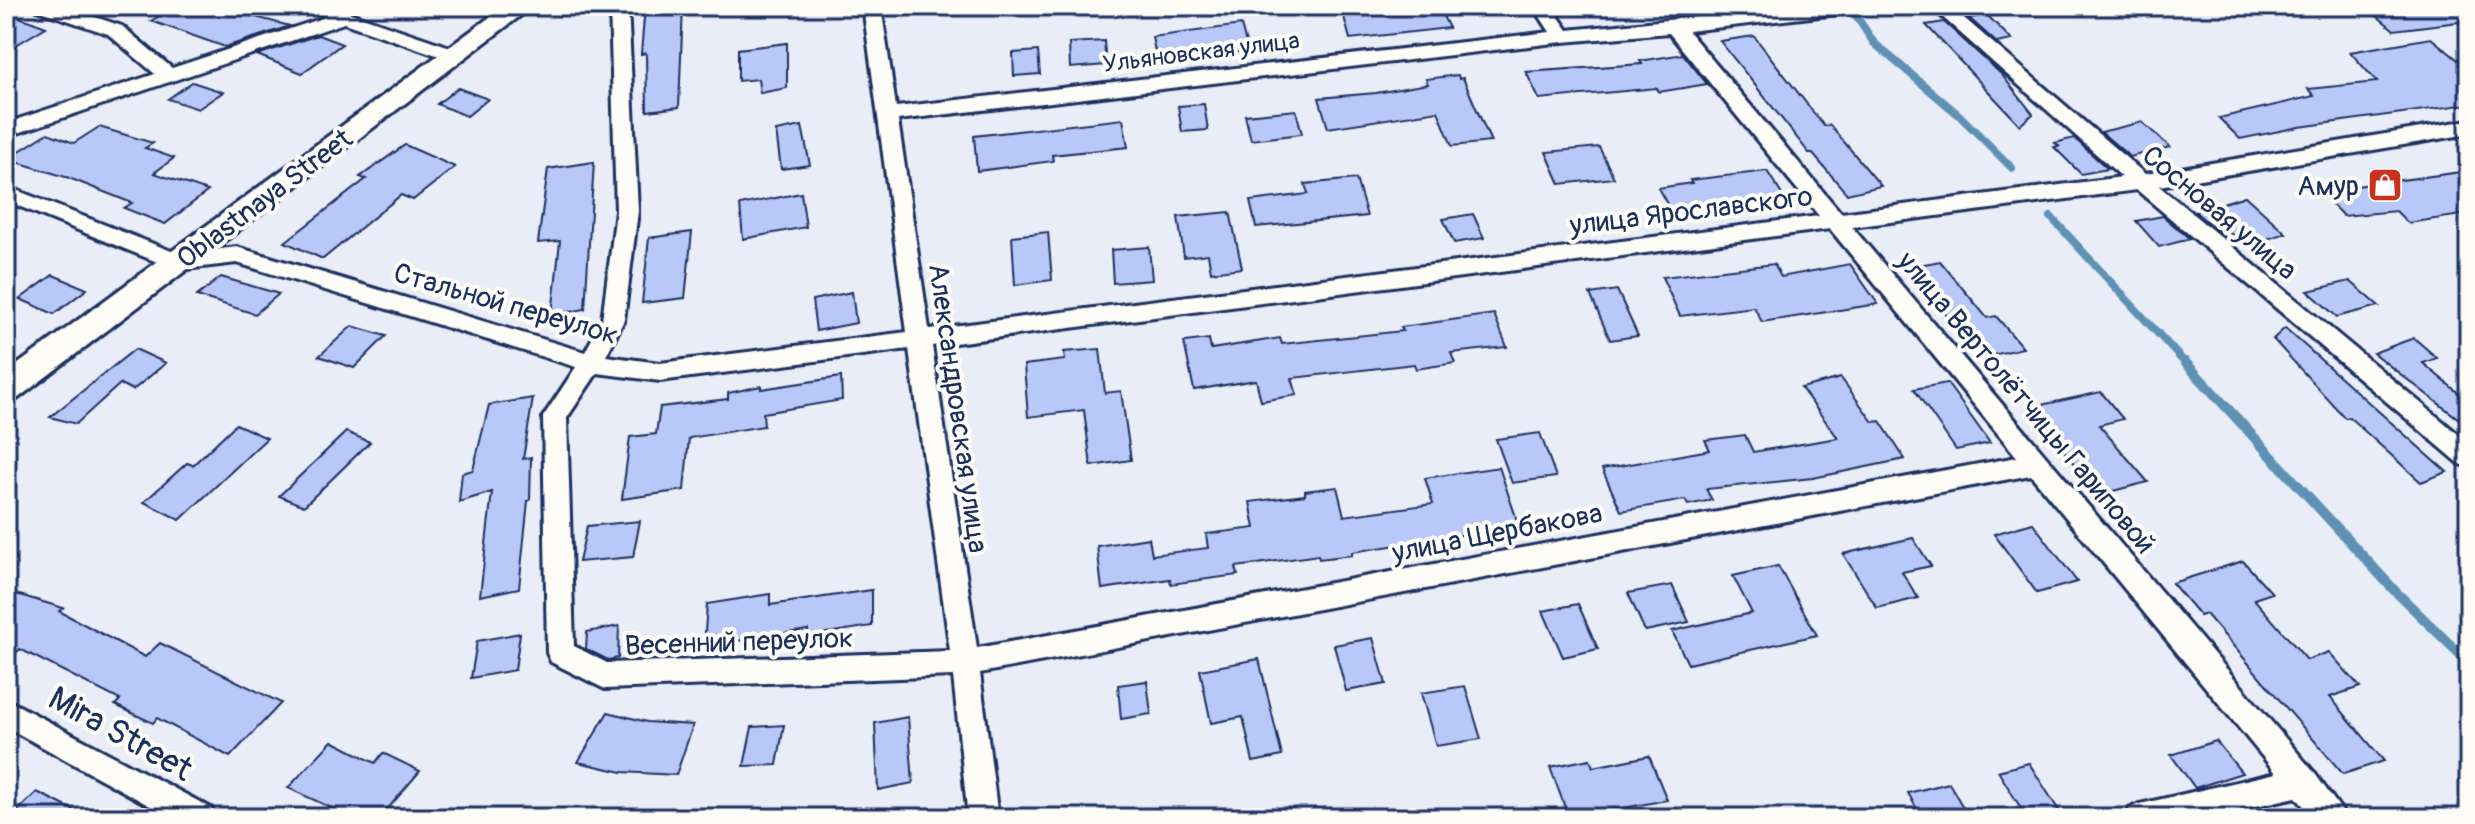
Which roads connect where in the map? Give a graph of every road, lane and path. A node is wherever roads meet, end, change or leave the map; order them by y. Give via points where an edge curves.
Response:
1 (44, 6) edge
2 (312, 6) edge
3 (521, 6) edge
4 (619, 6) edge
5 (872, 6) edge
6 (1542, 6) edge
7 (1855, 6) edge
8 (1939, 6) edge
9 (344, 17) junction
10 (1674, 27) junction
11 (1563, 36) junction
12 (455, 55) junction
13 (168, 75) junction
14 (887, 115) junction
15 (2469, 127) edge
16 (6, 130) edge
17 (2141, 182) junction
18 (6, 193) edge
19 (1838, 222) junction
20 (177, 262) junction
21 (919, 337) junction
22 (591, 363) junction
23 (6, 390) edge
24 (2469, 430) edge
25 (2443, 435) junction
26 (2469, 457) edge
27 (2040, 463) junction
28 (965, 663) junction
29 (6, 712) edge
30 (2303, 781) junction
31 (201, 818) edge
32 (983, 818) edge
33 (2140, 818) edge
34 (2332, 818) edge

1 - 13 street via 115,30
2 - 9 street
3 - 12 main road, Oblastnaya Street
4 - 22 street, Весенний переулок via 627,211 613,320
5 - 14 street, Александровская улица
6 - 11 street
7 - 10 street, Ульяновская улица
8 - 17 street, Сосновая улица
9 - 12 street
9 - 13 street
10 - 11 street, Ульяновская улица
10 - 19 street, улица Вертолётчицы Гариповой
11 - 14 street, Ульяновская улица
12 - 20 main road, Oblastnaya Street
13 - 16 street
14 - 21 street, Александровская улица
15 - 17 street, улица Ярославского
17 - 19 street, улица Ярославского
17 - 25 street, Сосновая улица
18 - 20 street
19 - 21 street, улица Ярославского
19 - 27 street, улица Вертолётчицы Гариповой
20 - 22 street, Стальной переулок via 237,255
20 - 23 main road, Oblastnaya Street
21 - 22 street, Стальной переулок via 660,372
21 - 28 street, Александровская улица
22 - 28 street, Весенний переулок via 555,417 561,653 605,676
24 - 25 street
25 - 26 street, Сосновая улица
27 - 28 street, улица Щербакова
27 - 30 street, улица Вертолётчицы Гариповой
28 - 32 street, Александровская улица
29 - 31 street, Mira Street
30 - 33 street
30 - 34 street, улица Вертолётчицы Гариповой

